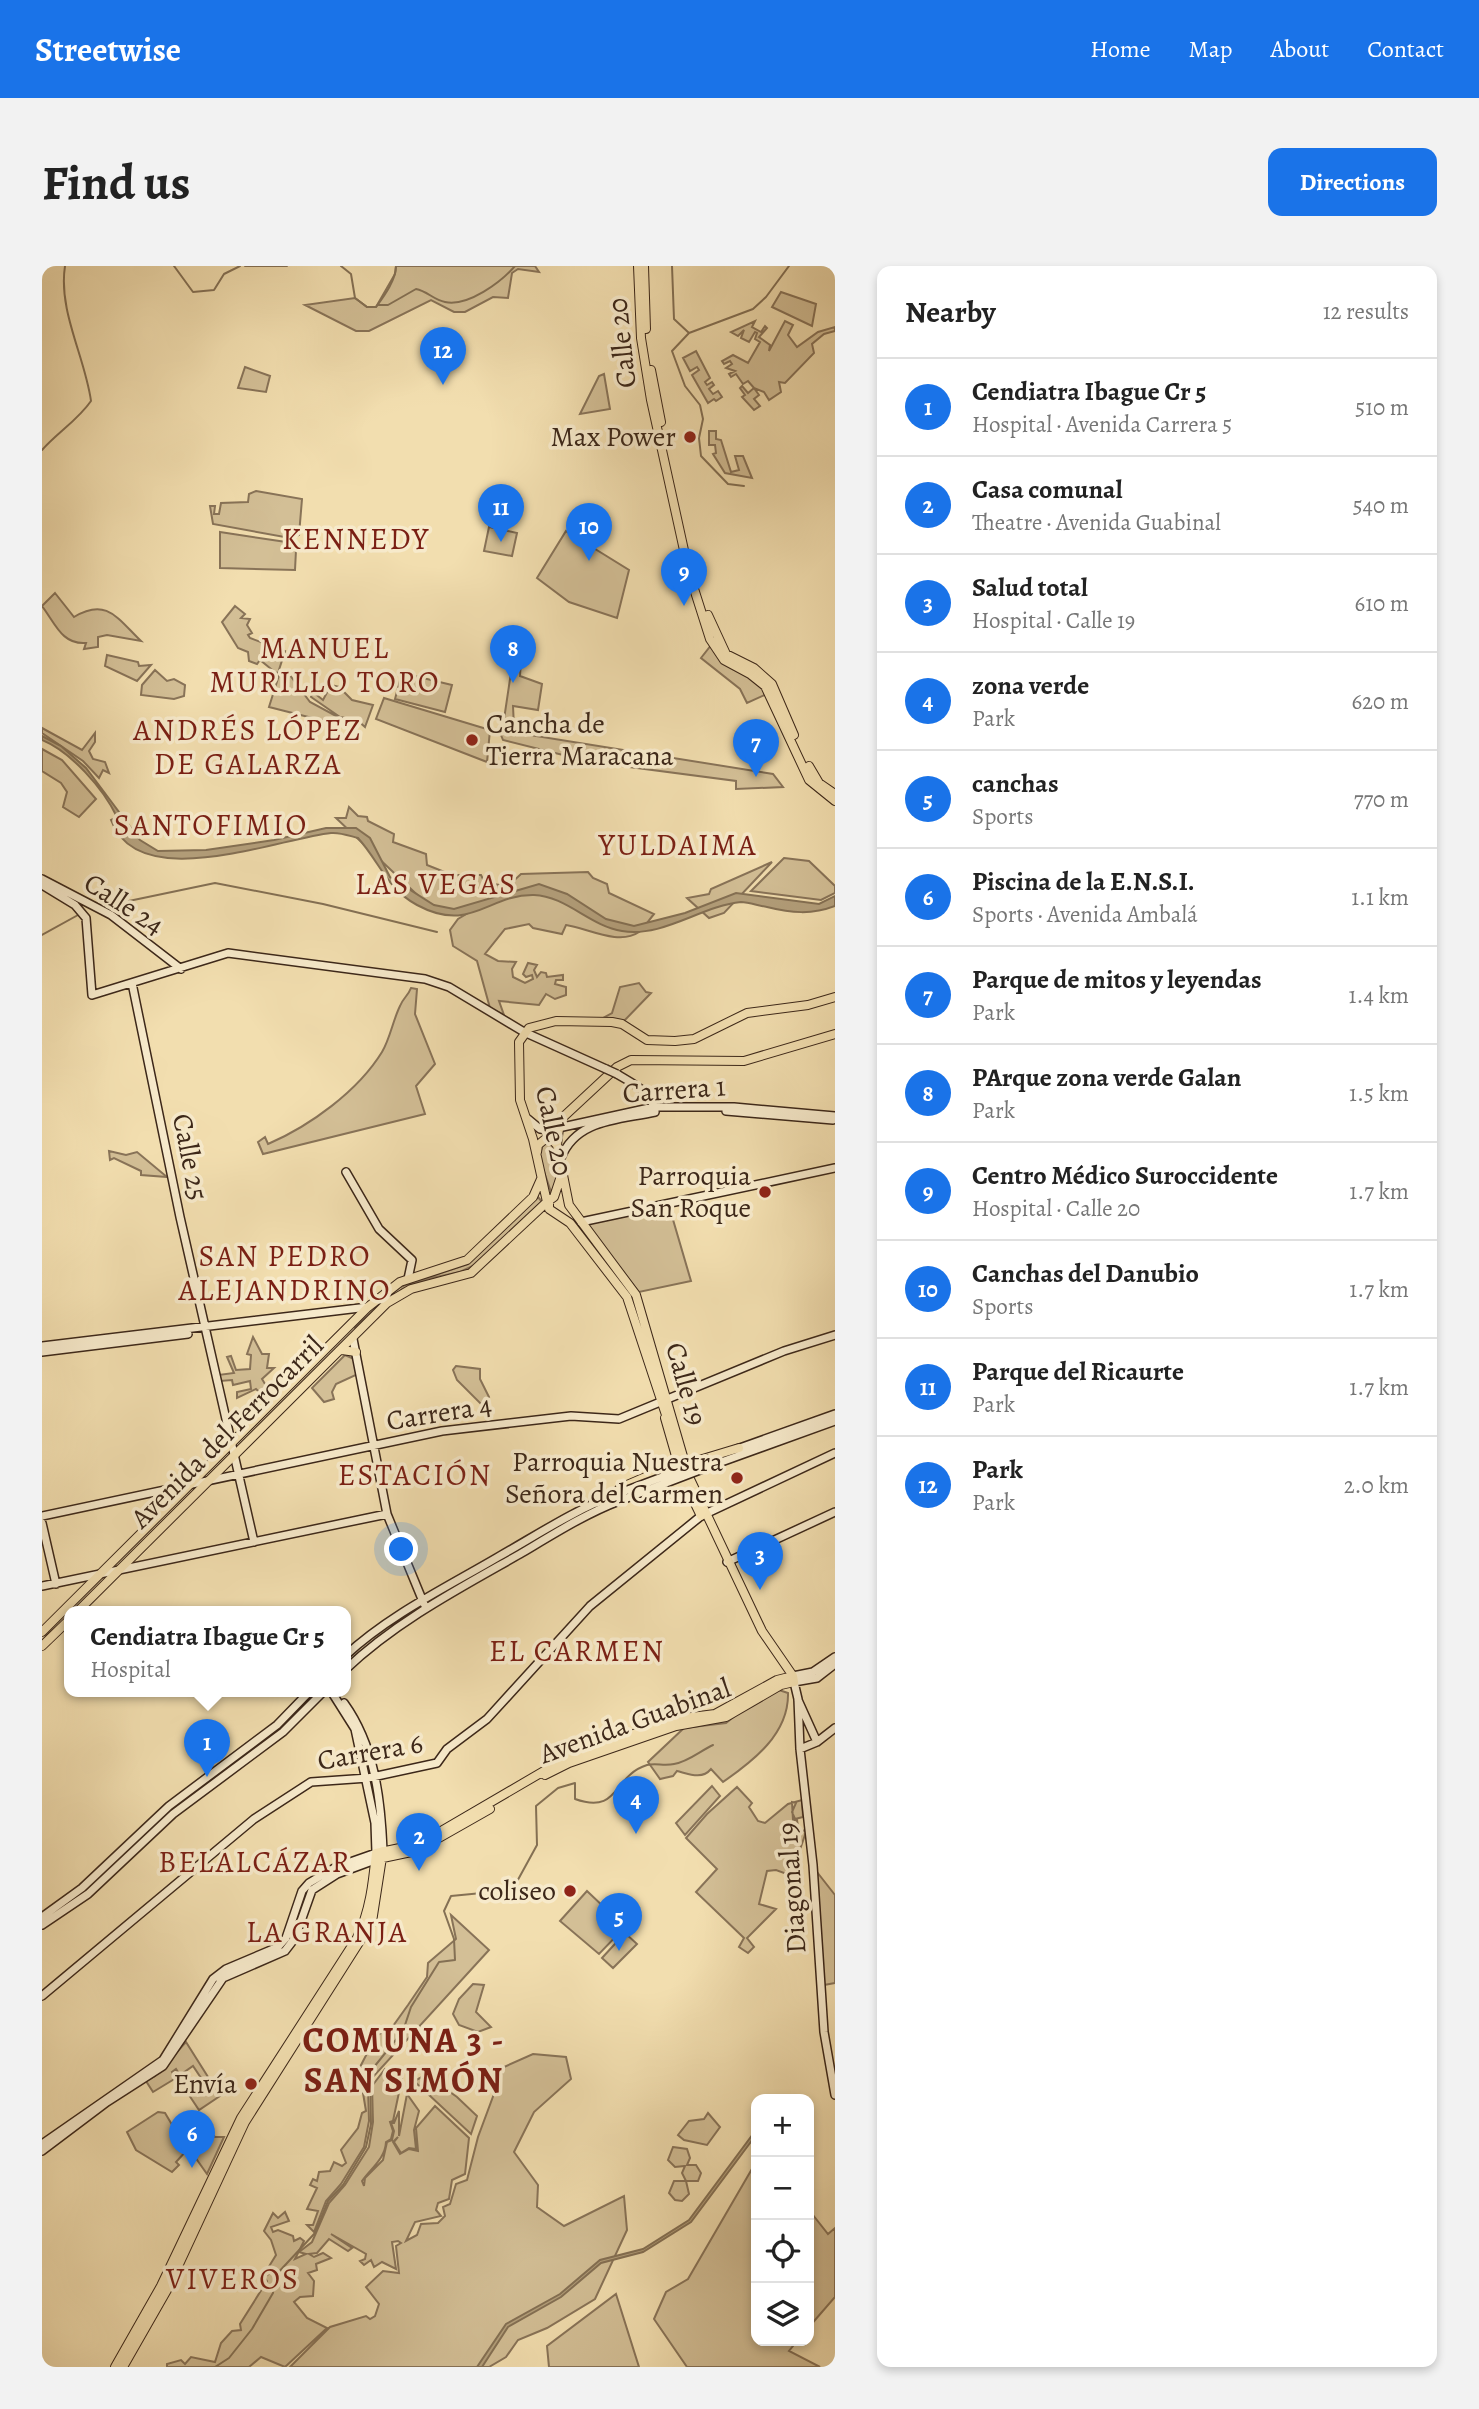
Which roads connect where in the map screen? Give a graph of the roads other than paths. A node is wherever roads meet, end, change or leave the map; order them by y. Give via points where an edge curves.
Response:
1 (638, 266) edge
2 (644, 266) edge
3 (835, 794) edge
4 (835, 801) edge
5 (42, 879) edge
6 (42, 885) edge
7 (181, 969) junction
8 (132, 984) junction
9 (835, 997) edge
10 (524, 1032) junction
11 (835, 1034) edge
12 (654, 1110) junction
13 (524, 1114) junction
14 (835, 1118) edge
15 (558, 1129) junction
16 (557, 1145) junction
17 (537, 1152) junction
18 (561, 1158) junction
19 (835, 1168) edge
20 (562, 1173) junction
21 (347, 1175) dead end
22 (541, 1179) junction
23 (547, 1204) junction
24 (581, 1223) junction
25 (579, 1235) junction
26 (590, 1241) junction
27 (408, 1279) junction
28 (368, 1307) junction
29 (205, 1329) junction
30 (835, 1335) edge
31 (353, 1339) junction
32 (42, 1346) edge
33 (342, 1350) junction
34 (42, 1352) edge
35 (356, 1352) junction
36 (664, 1402) junction
37 (835, 1414) edge
38 (835, 1421) edge
39 (232, 1443) junction
40 (374, 1444) junction
41 (739, 1448) junction
42 (835, 1453) edge
43 (234, 1455) junction
44 (711, 1462) junction
45 (685, 1464) junction
46 (237, 1473) junction
47 (209, 1479) junction
48 (192, 1484) junction
49 (617, 1498) junction
50 (835, 1512) edge
51 (387, 1514) junction
52 (703, 1515) junction
53 (42, 1516) edge
54 (42, 1523) edge
55 (254, 1542) junction
56 (727, 1562) junction
57 (122, 1570) junction
58 (101, 1574) junction
59 (56, 1584) junction
60 (42, 1586) edge
61 (425, 1605) junction
62 (68, 1606) edge
63 (83, 1606) edge
64 (64, 1610) edge
65 (64, 1625) edge
66 (42, 1632) edge
67 (42, 1646) edge
68 (351, 1651) edge
69 (835, 1657) edge
70 (351, 1664) edge
71 (835, 1664) edge
72 (791, 1678) junction
73 (304, 1697) edge
74 (318, 1697) edge
75 (336, 1697) edge
76 (798, 1699) junction
77 (835, 1728) edge
78 (817, 1742) junction
79 (800, 1749) junction
80 (371, 1777) junction
81 (379, 1856) junction
82 (42, 1917) edge
83 (42, 1926) edge
84 (42, 1996) edge
85 (834, 2093) edge
86 (42, 2144) edge
87 (42, 2151) edge
88 (115, 2367) edge
89 (122, 2367) edge

1 - 4 main road, Calle 20 via 641,338 675,517 710,639 721,658 765,686 809,780
2 - 3 main road via 646,335 679,517 713,628 728,657 754,668 772,684 813,774
5 - 7 main road, Calle 24 via 103,910
6 - 8 main road, Calle 24 via 84,915 89,928 92,995
7 - 8 main road
7 - 10 main road via 228,953 425,979 449,986
8 - 29 main road, Calle 25
9 - 10 main road via 747,1013 685,1040 647,1040 612,1022 556,1021
10 - 12 main road, bridge via 617,1074 647,1094
10 - 13 main road, Calle 20 via 519,1042
11 - 15 main road, Calle 19 via 744,1061 631,1060 572,1106
12 - 14 main road, Carrera 1
12 - 15 main road, Carrera 1
12 - 18 main road, Carrera 1 via 589,1126 574,1136
13 - 15 main road via 540,1129
13 - 17 main road, Calle 20
15 - 16 main road, Calle 19
16 - 17 main road via 544,1140
16 - 18 main road, Calle 19
17 - 22 main road, Calle 20
18 - 20 main road, Calle 19
19 - 24 main road
20 - 23 main road
20 - 24 main road, Calle 19 via 570,1208
21 - 27 main road via 379,1229 412,1260
22 - 23 main road, Calle 20
22 - 27 main road via 533,1197 467,1260
23 - 25 main road, Calle 19
23 - 31 main road, Avenida del Ferrocarril via 471,1273 396,1296
24 - 25 main road
24 - 26 main road, Calle 19
25 - 26 main road, Calle 19
26 - 36 main road, Calle 19 via 627,1297
27 - 28 main road
28 - 29 main road
28 - 39 main road
29 - 32 main road
29 - 34 main road
29 - 39 main road, Calle 25
30 - 36 main road, Carrera 4
31 - 33 main road, Avenida del Ferrocarril
31 - 35 main road
33 - 35 main road
33 - 43 main road, Avenida del Ferrocarril
35 - 40 main road
36 - 40 main road, Carrera 4 via 619,1419 559,1418
36 - 45 main road, Calle 19
36 - 49 main road via 678,1463 620,1488
36 - 52 main road, Calle 19 via 685,1477
37 - 41 main road
38 - 44 main road
39 - 43 main road, Calle 25
39 - 48 main road
40 - 46 main road, Carrera 4
40 - 51 main road
41 - 44 main road
41 - 45 main road
42 - 52 main road, Carrera 6
43 - 46 main road, Calle 25
43 - 47 main road, Avenida del Ferrocarril
44 - 49 main road, bridge
45 - 52 main road, Calle 19
46 - 47 main road, Carrera 4
46 - 55 main road, Calle 25
47 - 48 main road, Carrera 4
47 - 57 main road, Avenida del Ferrocarril
48 - 53 main road, Carrera 4
48 - 58 main road
49 - 52 main road via 683,1482
49 - 61 main road
50 - 56 main road
51 - 55 main road
51 - 61 main road
52 - 56 main road, Calle 19
52 - 72 main road, Calle 19 via 758,1634
52 - 80 main road, Carrera 6 via 590,1606 487,1719 440,1754 432,1766
54 - 59 main road
55 - 57 main road
56 - 72 main road, Calle 19
57 - 58 main road
57 - 63 main road, Avenida del Ferrocarril
58 - 59 main road
58 - 62 main road
59 - 60 main road
61 - 68 main road via 364,1639
61 - 70 main road
64 - 66 main road
65 - 67 main road
69 - 72 main road, Avenida Guabinal via 813,1672
71 - 72 main road, Avenida Guabinal via 817,1678
72 - 76 main road, Diagonal 19
72 - 81 main road, Avenida Guabinal via 716,1721 676,1726 569,1763 423,1847
73 - 82 main road via 277,1725 169,1806 82,1888
74 - 83 main road via 283,1732 173,1814 88,1894
75 - 80 main road via 355,1729
76 - 78 main road
76 - 79 main road, Diagonal 19
77 - 78 main road
78 - 79 main road
79 - 85 main road, Diagonal 19 via 824,2036
80 - 81 main road
80 - 84 main road, Carrera 6 via 311,1782 283,1799 201,1861
81 - 86 main road, Avenida Guabinal via 336,1867 309,1883 286,1938 278,1947 213,1979 163,2060
81 - 87 main road, Avenida Guabinal via 312,1890 295,1938 285,1951 223,1978 163,2066
81 - 88 main road via 357,1938 241,2118 161,2286
81 - 89 main road via 372,1922 246,2122 167,2290

